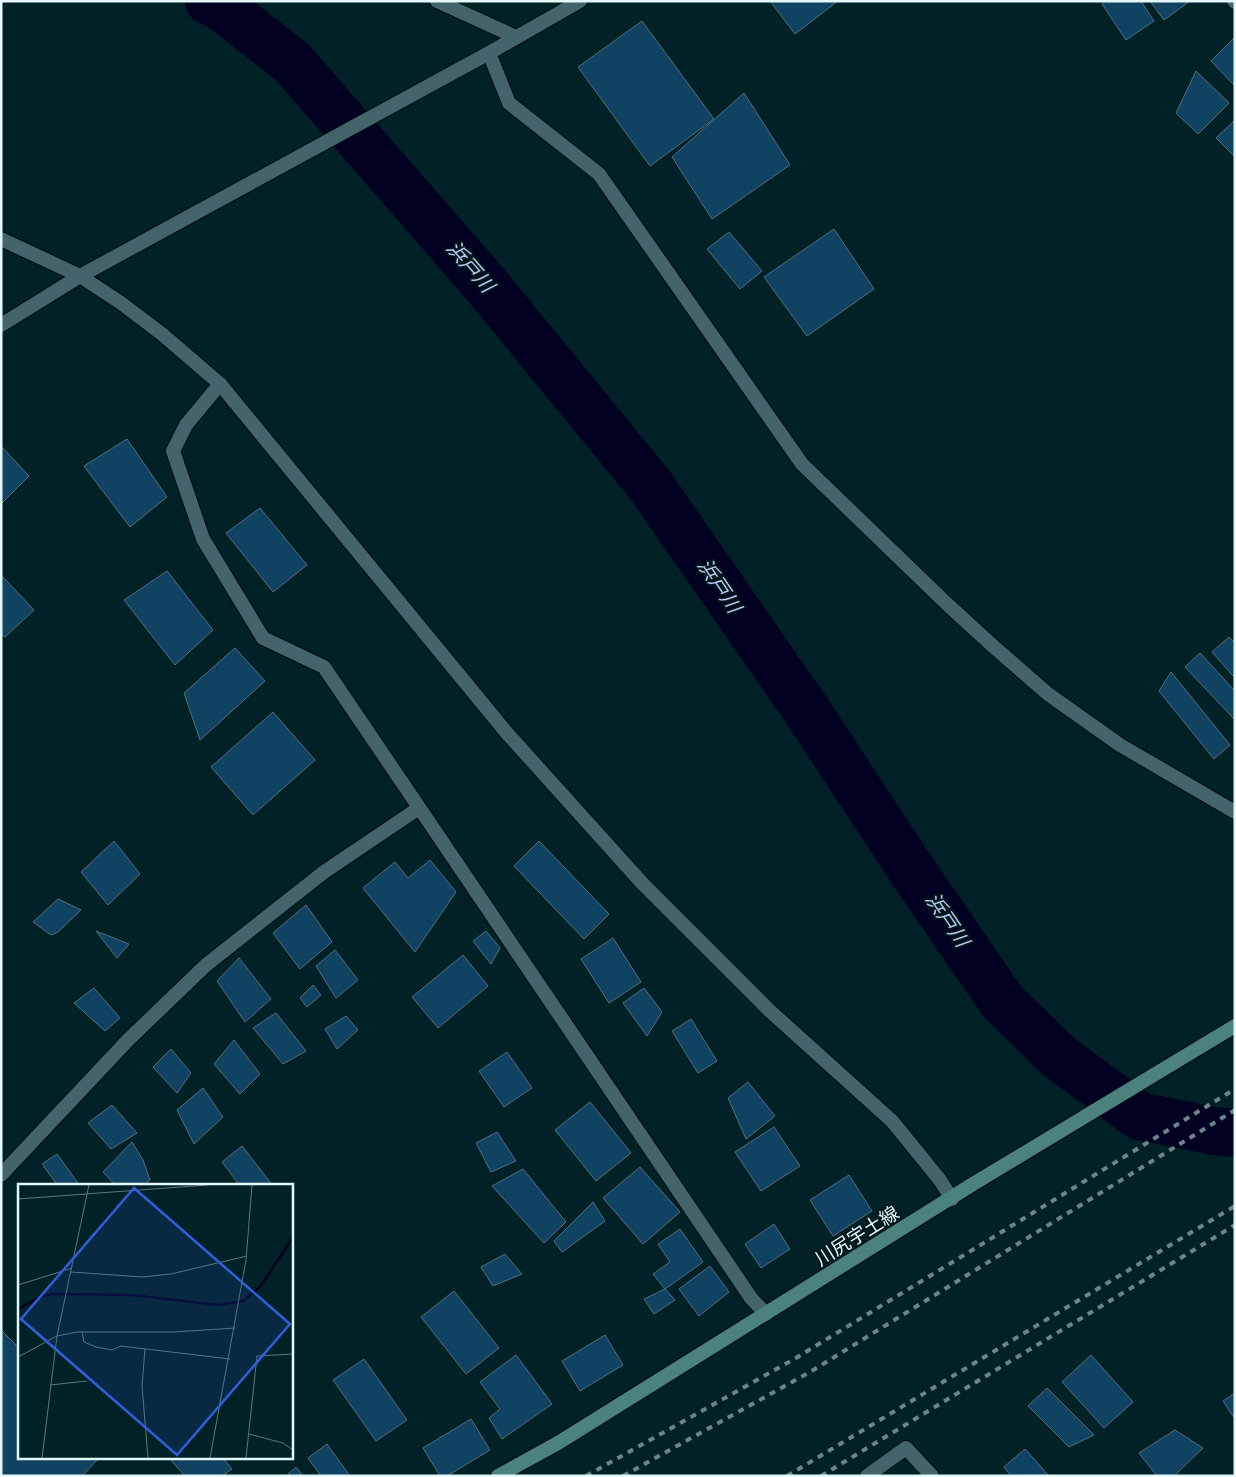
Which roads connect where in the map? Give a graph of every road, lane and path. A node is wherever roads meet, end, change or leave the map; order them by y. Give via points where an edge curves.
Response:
1 (436, 1) edge
2 (580, 1) edge
3 (516, 37) junction
4 (489, 53) junction
5 (1, 239) edge
6 (80, 276) junction
7 (1, 325) edge
8 (220, 384) junction
9 (419, 808) junction
10 (1235, 812) edge
11 (1235, 1026) edge
12 (1, 1175) edge
13 (952, 1198) junction
14 (766, 1314) junction
15 (498, 1476) edge
16 (866, 1476) edge
17 (932, 1476) edge

1 - 3 street
2 - 3 street
3 - 4 street
4 - 6 street
4 - 10 street via 510,103 599,174 802,464 954,610 1048,694 1120,745
5 - 6 street
6 - 7 street
6 - 8 street via 162,334
8 - 9 street via 186,425 173,451 203,538 263,638 324,668
8 - 13 street via 506,732 642,883 770,1010 892,1121
9 - 12 street via 324,872 206,964 128,1040
9 - 14 street
11 - 13 main road, 川尻宇土線
13 - 14 main road, 川尻宇土線
14 - 15 main road, 川尻宇土線 via 558,1443
16 - 17 street via 906,1448

